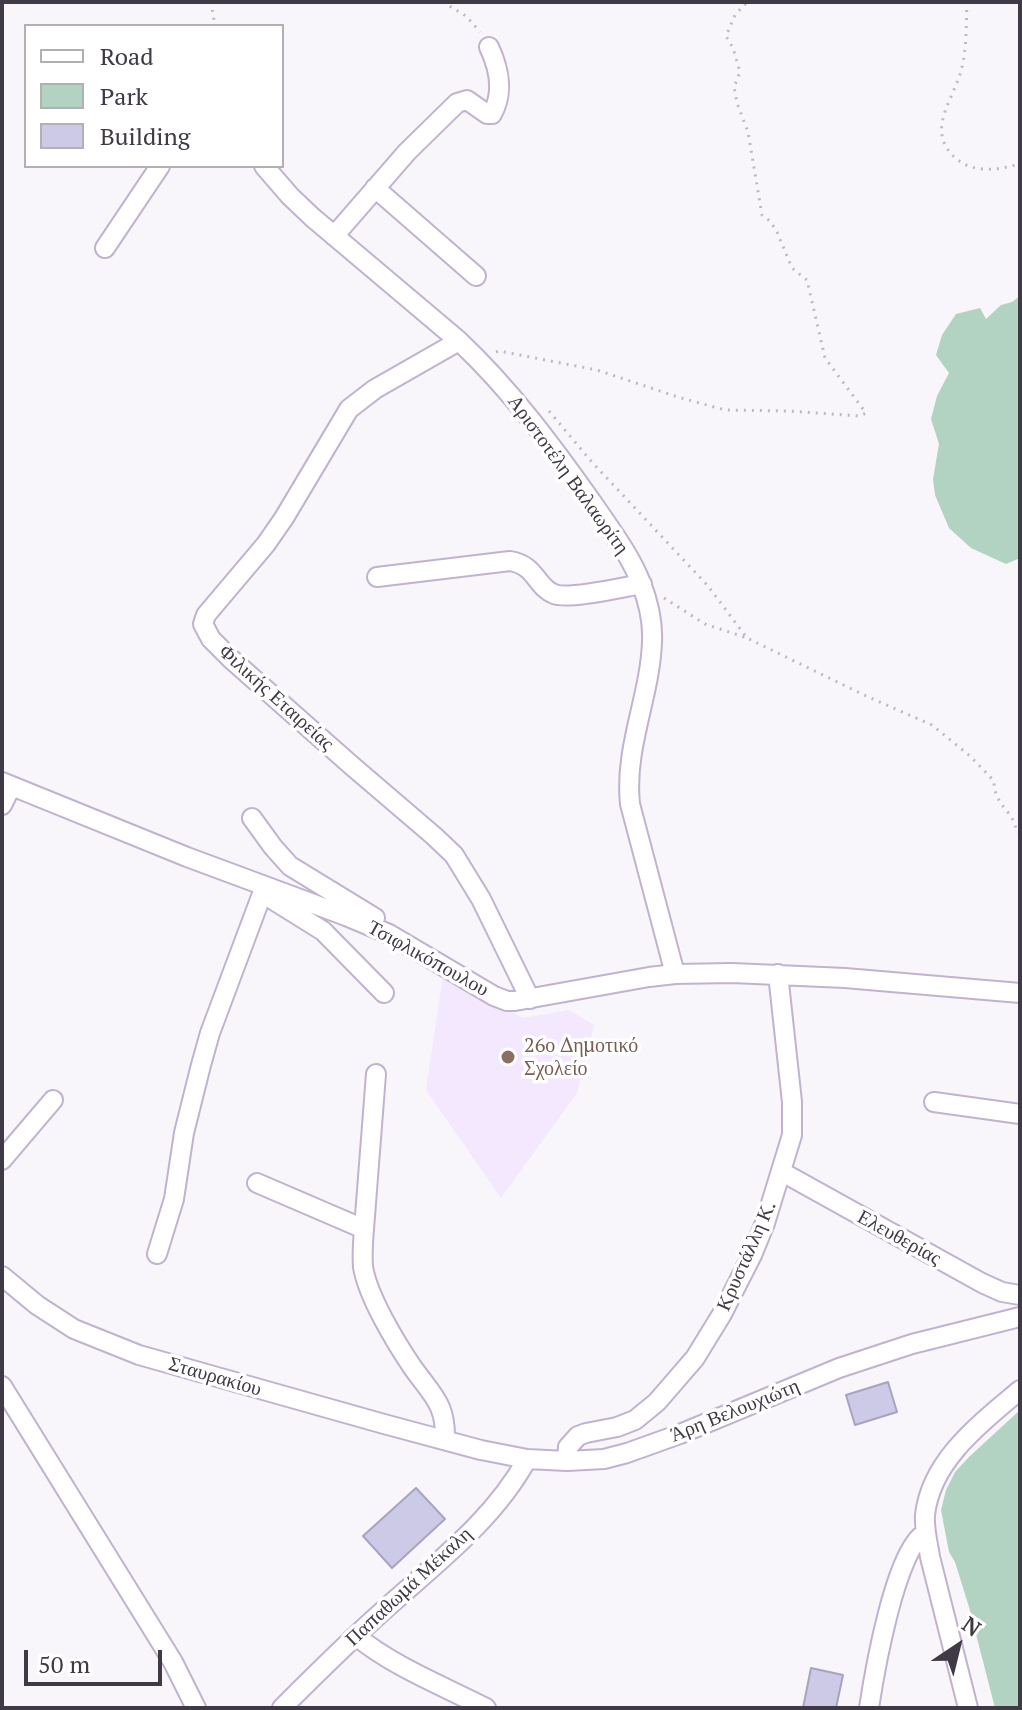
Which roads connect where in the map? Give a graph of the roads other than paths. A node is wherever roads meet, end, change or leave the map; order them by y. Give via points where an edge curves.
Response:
1 (489, 47) road end
2 (159, 168) edge
3 (266, 168) edge
4 (375, 188) junction
5 (334, 236) junction
6 (105, 248) dead end
7 (476, 276) dead end
8 (459, 341) junction
9 (377, 577) dead end
10 (642, 584) junction
11 (7, 784) edge
12 (2, 805) edge
13 (252, 818) dead end
14 (265, 886) junction
15 (400, 940) junction
16 (675, 974) junction
17 (778, 974) junction
18 (384, 993) dead end
19 (1020, 993) edge
20 (530, 999) junction
21 (376, 1074) dead end
22 (53, 1100) dead end
23 (934, 1102) dead end
24 (1020, 1114) edge
25 (2, 1160) edge
26 (782, 1172) junction
27 (257, 1183) dead end
28 (364, 1229) junction
29 (157, 1254) dead end
30 (2, 1276) edge
31 (1020, 1295) edge
32 (1020, 1317) edge
33 (2, 1386) edge
34 (1020, 1390) edge
35 (445, 1440) junction
36 (527, 1459) junction
37 (567, 1461) junction
38 (926, 1533) junction
39 (356, 1636) junction
40 (196, 1708) edge
41 (282, 1708) edge
42 (486, 1708) edge
43 (869, 1708) edge
44 (968, 1708) edge

1 - 4 street via 499,79 492,114 467,100 457,103
2 - 6 street
3 - 5 street, Αριστοτέλη Βαλαωρίτη
4 - 5 street
4 - 7 street
5 - 8 street, Αριστοτέλη Βαλαωρίτη
8 - 10 street, Αριστοτέλη Βαλαωρίτη via 535,423 630,558
8 - 20 street, Φιλικής Εταιρείας via 349,409 284,518 203,624 231,659 454,855
9 - 10 street via 510,561 529,568 555,595
10 - 16 street, Αριστοτέλη Βαλαωρίτη via 652,639 628,789
11 - 12 street
11 - 14 street, Τσιφλικόπουλου
13 - 15 street via 290,866 396,932
14 - 15 street, Τσιφλικόπουλου
14 - 18 street via 270,898 323,931
14 - 29 street via 210,1033
15 - 20 street, Τσιφλικόπουλου via 494,996
16 - 17 street, Τσιφλικόπουλου
16 - 20 street, Τσιφλικόπουλου
17 - 19 street, Τσιφλικόπουλου
17 - 26 street, Κρυστάλλη Κ. via 793,1117
21 - 28 street
22 - 25 street
23 - 24 street
26 - 31 street, Ελευθερίας via 968,1276
26 - 37 street, Κρυστάλλη Κ. via 752,1255 695,1358 643,1415 574,1440
27 - 28 street
28 - 35 street via 368,1284 405,1356 441,1408
30 - 35 street, Σταυρακίου via 74,1329 139,1355
32 - 37 street, Άρη Βελουχιώτη via 854,1363 636,1451
33 - 40 street via 173,1662
34 - 38 street via 945,1462 928,1498
35 - 36 street, Άρη Βελουχιώτη
36 - 37 street, Άρη Βελουχιώτη
36 - 39 street, Παπαθωμά Μέκαλη via 490,1512
38 - 43 street via 914,1542 894,1590
38 - 44 street
39 - 41 street, Παπαθωμά Μέκαλη
39 - 42 street

